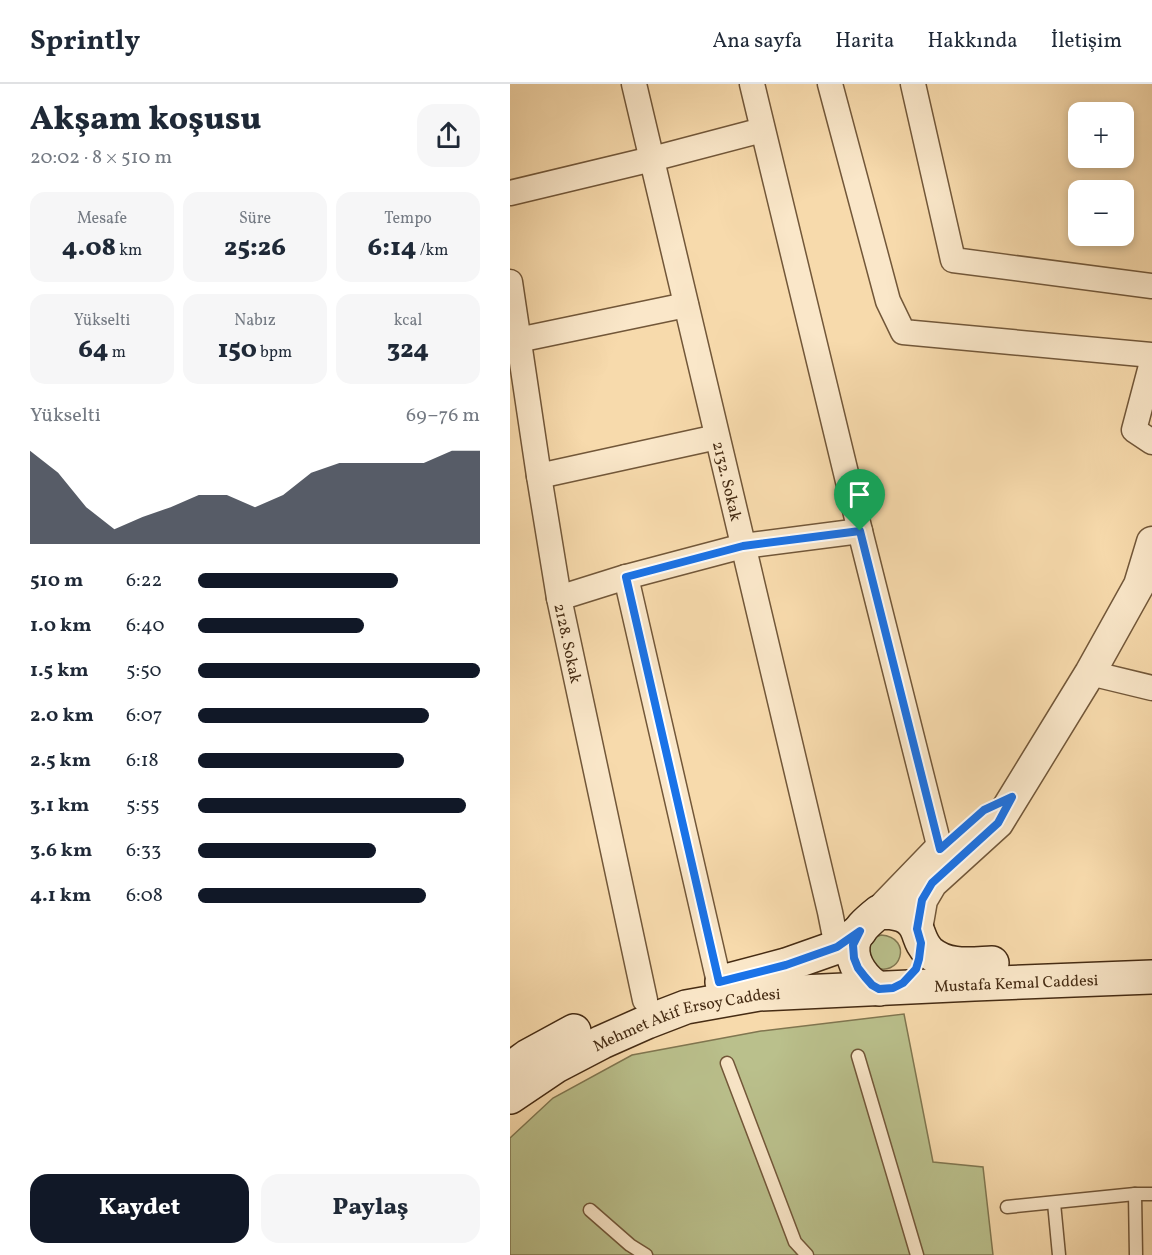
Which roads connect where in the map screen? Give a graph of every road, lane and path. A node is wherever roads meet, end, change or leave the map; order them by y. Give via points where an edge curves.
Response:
1 (634, 84) edge
2 (752, 84) edge
3 (830, 84) edge
4 (913, 84) edge
5 (762, 130) junction
6 (652, 159) junction
7 (510, 193) edge
8 (510, 282) edge
9 (1152, 286) edge
10 (686, 305) junction
11 (518, 340) junction
12 (1152, 355) edge
13 (1152, 362) edge
14 (717, 437) junction
15 (1152, 442) edge
16 (538, 476) junction
17 (860, 531) junction
18 (1152, 542) edge
19 (743, 546) junction
20 (626, 577) junction
21 (1145, 586) edge
22 (559, 598) junction
23 (1090, 673) junction
24 (1152, 688) edge
25 (1012, 797) junction
26 (940, 849) junction
27 (858, 930) junction
28 (919, 936) junction
29 (1152, 958) edge
30 (1152, 977) edge
31 (719, 982) junction
32 (886, 988) junction
33 (645, 1000) junction
34 (858, 1056) dead end
35 (727, 1063) dead end
36 (510, 1069) edge
37 (510, 1097) edge
38 (1135, 1194) junction
39 (1152, 1194) edge
40 (1054, 1203) junction
41 (1007, 1207) dead end
42 (590, 1210) dead end
43 (646, 1255) edge
44 (807, 1255) edge
45 (917, 1255) edge
46 (1059, 1255) edge
47 (1136, 1255) edge

1 - 6 street, 2132. Sokak
2 - 5 street
3 - 12 street via 888,301 903,332
4 - 9 street via 953,260
5 - 6 street
5 - 17 street
6 - 7 street
6 - 10 street, 2132. Sokak
8 - 11 street, 2128. Sokak
10 - 11 street
10 - 14 street, 2132. Sokak
11 - 16 street, 2128. Sokak
13 - 15 street via 1134,430
14 - 16 street
14 - 19 street, 2132. Sokak
16 - 22 street, 2128. Sokak
17 - 19 street
17 - 26 street
18 - 21 street
19 - 20 street
19 - 27 street, 2132. Sokak via 830,912
20 - 22 street
20 - 31 street
21 - 23 street
22 - 33 street, 2128. Sokak
23 - 24 street
23 - 25 street
25 - 26 street via 984,810
25 - 28 street via 998,823 932,883 922,900
26 - 27 street
27 - 28 main road via 899,913 912,921
27 - 31 main road, Mehmet Akif Ersoy Caddesi via 786,965
27 - 32 main road via 853,945 858,968 872,985
28 - 29 main road, Mustafa Kemal Caddesi via 930,953 959,965
28 - 32 main road via 916,969 903,983
30 - 32 main road, Mustafa Kemal Caddesi
31 - 33 main road, Mehmet Akif Ersoy Caddesi
32 - 37 main road, Mehmet Akif Ersoy Caddesi via 759,994 686,1007 602,1042 556,1066
33 - 36 main road, Mehmet Akif Ersoy Caddesi via 579,1029
34 - 45 lane
35 - 44 lane via 795,1242
38 - 39 lane
38 - 40 lane
38 - 47 lane
40 - 41 lane
40 - 46 lane
42 - 43 lane

